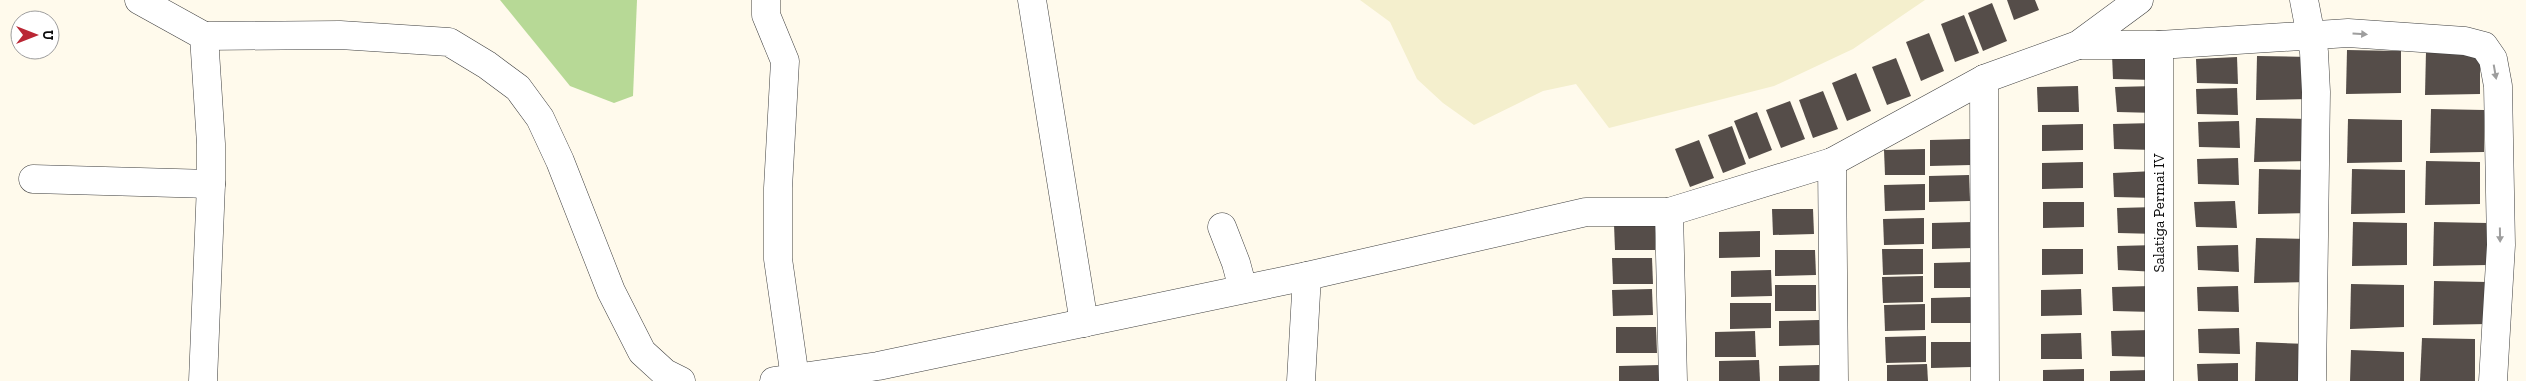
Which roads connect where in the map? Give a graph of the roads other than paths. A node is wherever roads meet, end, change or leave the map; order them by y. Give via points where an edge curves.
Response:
1 (139, 0) edge
2 (766, 0) edge
3 (1032, 0) edge
4 (2139, 0) edge
5 (2304, 0) edge
6 (2312, 35) junction
7 (204, 36) junction
8 (2078, 45) junction
9 (2159, 45) junction
10 (1984, 79) junction
11 (1832, 162) junction
12 (34, 180) dead end
13 (211, 184) junction
14 (1669, 212) junction
15 (1222, 227) dead end
16 (1306, 276) junction
17 (1242, 289) junction
18 (1084, 323) junction
19 (855, 375) edge
20 (784, 380) edge
21 (203, 381) edge
22 (681, 381) edge
23 (1301, 381) edge
24 (1673, 381) edge
25 (1834, 381) edge
26 (1985, 381) edge
27 (2158, 381) edge
28 (2312, 381) edge
29 (2493, 381) edge

1 - 7 street
2 - 20 street via 766,15 785,61 778,188
3 - 18 street
4 - 8 street
5 - 6 street
6 - 9 street
6 - 28 street via 2316,92
6 -> 29 street via 2348,33 2465,41 2484,46 2493,59 2498,86 2501,244
7 - 13 street
7 - 22 street via 340,35 449,42 495,71 518,88 540,118 611,291 642,352 665,373
8 - 9 street
8 - 10 street
9 - 27 street, Salatiga Permai IV
10 - 11 street
10 - 26 street
11 - 14 street
11 - 25 street
12 - 13 street
13 - 21 street
14 - 16 street via 1586,212
14 - 24 street
15 - 17 street
16 - 17 street
16 - 23 street
17 - 18 street
18 - 19 street
19 - 20 street

